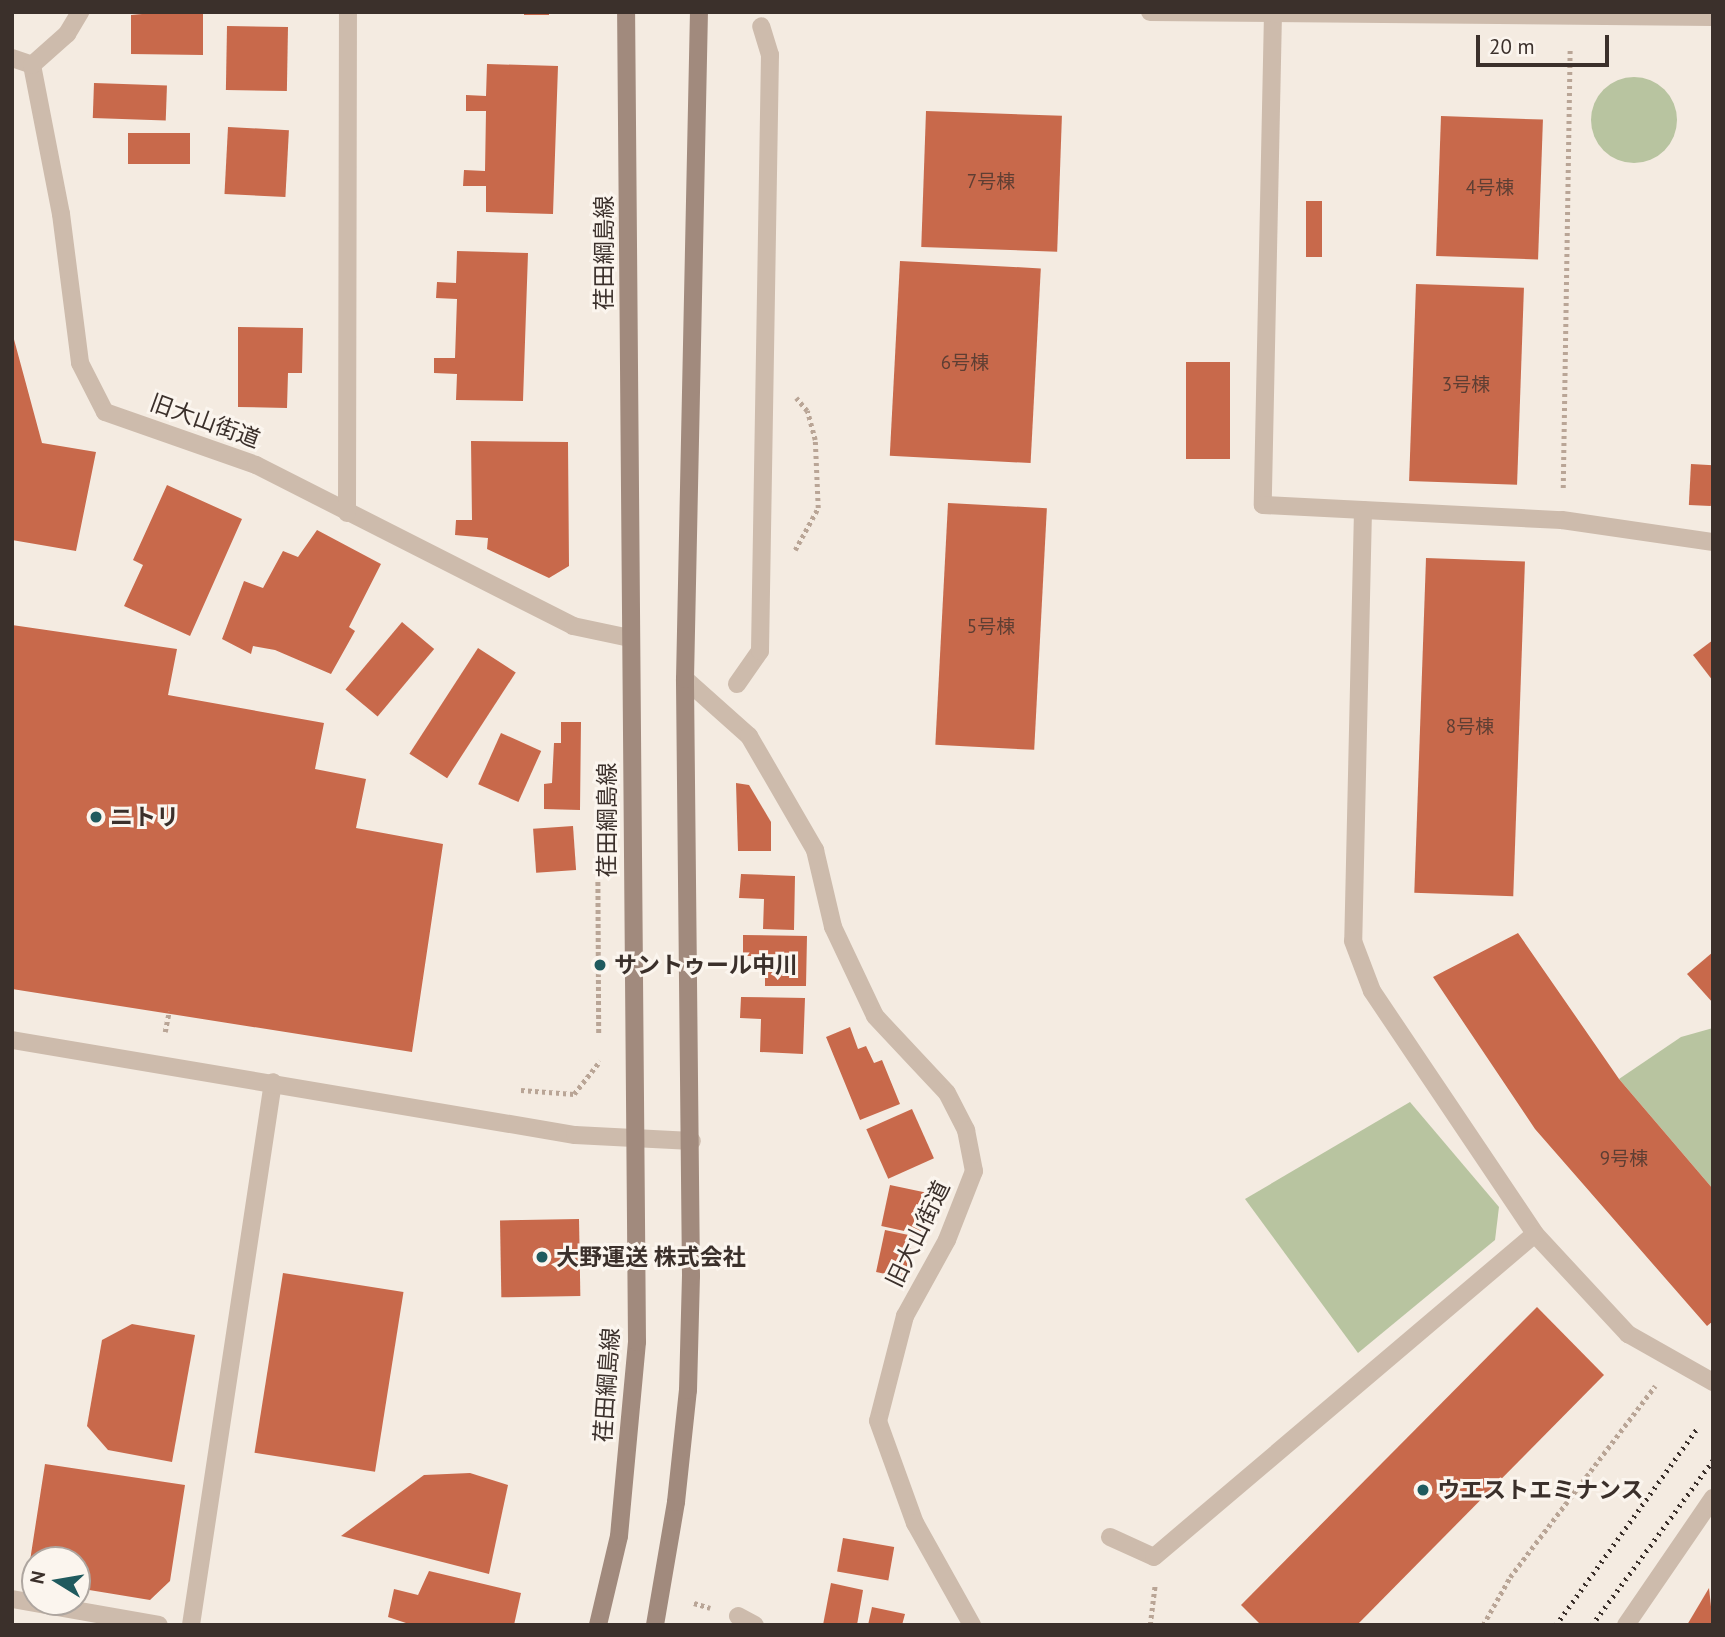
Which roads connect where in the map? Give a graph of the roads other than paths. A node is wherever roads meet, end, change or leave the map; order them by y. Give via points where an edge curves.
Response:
1 (80, 12) edge
2 (348, 12) edge
3 (626, 12) edge
4 (699, 12) edge
5 (1150, 12) edge
6 (1273, 13) edge
7 (1713, 17) edge
8 (761, 26) dead end
9 (12, 58) edge
10 (32, 65) junction
11 (1363, 510) junction
12 (347, 513) junction
13 (1713, 542) edge
14 (630, 638) junction
15 (685, 680) junction
16 (737, 684) dead end
17 (12, 1040) edge
18 (273, 1082) junction
19 (634, 1139) junction
20 (692, 1141) junction
21 (1535, 1234) junction
22 (1713, 1382) edge
23 (1713, 1498) edge
24 (1110, 1537) dead end
25 (12, 1599) edge
26 (737, 1616) dead end
27 (159, 1625) edge
28 (191, 1625) edge
29 (598, 1625) edge
30 (655, 1625) edge
31 (755, 1625) edge
32 (972, 1625) edge
33 (1626, 1625) edge

1 - 10 street via 67,34
2 - 12 street
3 - 14 main road, 荏田綱島線
4 - 15 main road
5 - 6 street
6 - 7 street
6 - 11 street via 1263,505
8 - 16 street via 771,55 760,651
9 - 10 street
10 - 12 street, 旧大山街道 via 61,214 80,363 105,412 256,465
11 - 13 street via 1562,520
11 - 21 street via 1353,941 1372,991
12 - 14 street, 旧大山街道 via 573,626
14 - 19 main road, 荏田綱島線
15 - 20 main road
15 - 32 street, 旧大山街道 via 749,736 814,850 833,927 874,1016 947,1093 967,1130 974,1171 947,1240 905,1316 878,1421 915,1523
17 - 18 street
18 - 19 street via 575,1135
18 - 28 street
19 - 20 street
19 - 29 main road, 荏田綱島線 via 637,1342 619,1536
20 - 30 main road via 688,1390 676,1502
21 - 22 street via 1628,1334
21 - 24 street via 1154,1557
23 - 33 street
25 - 27 street
26 - 31 street

